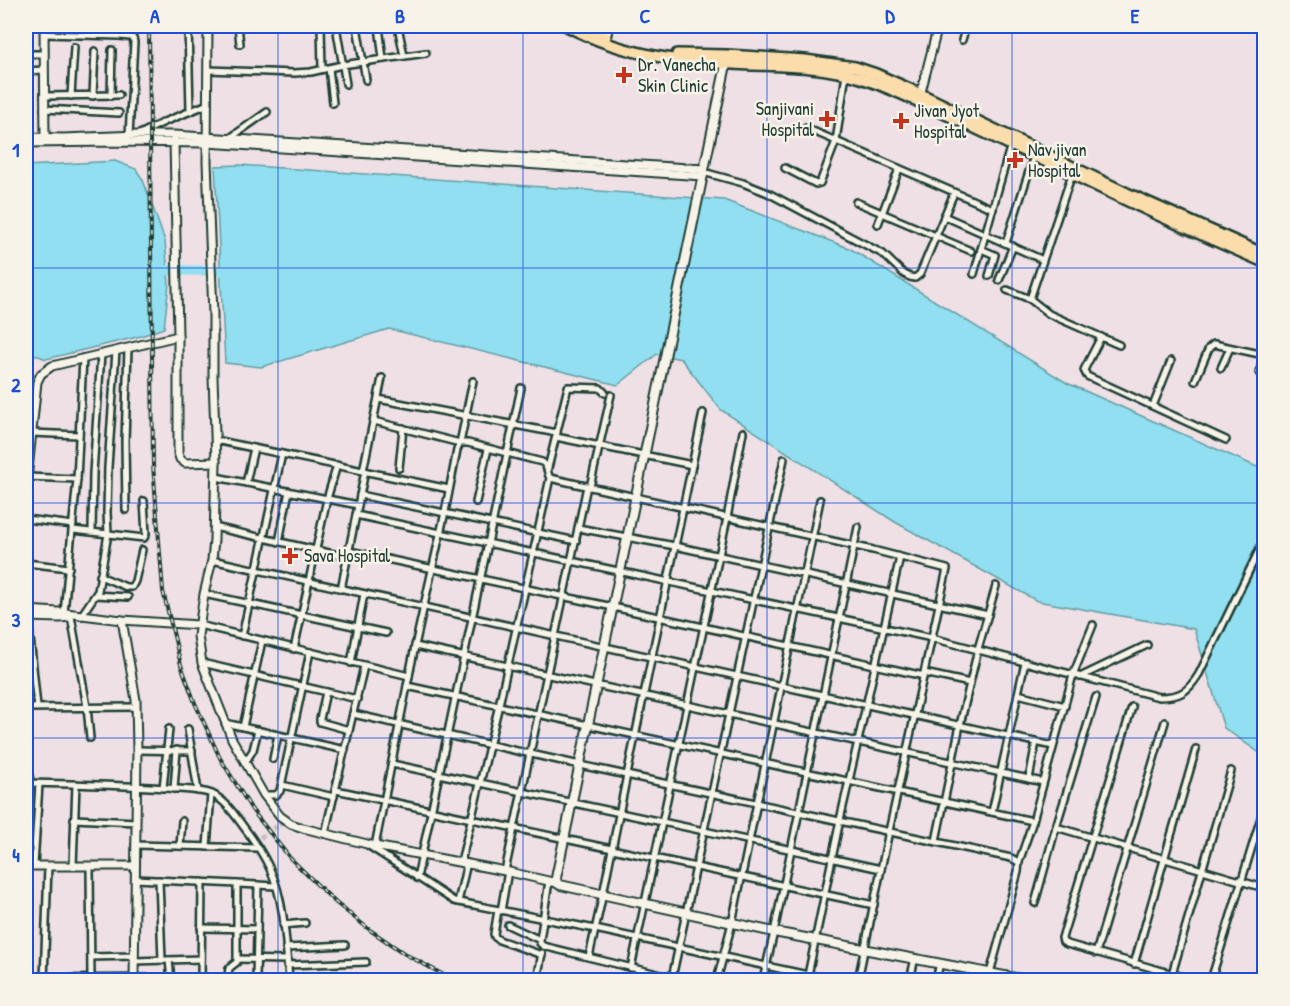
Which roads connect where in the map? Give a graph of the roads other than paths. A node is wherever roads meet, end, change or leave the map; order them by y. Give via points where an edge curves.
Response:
1 (120, 26) edge
2 (188, 26) edge
3 (208, 26) edge
4 (238, 26) edge
5 (321, 26) edge
6 (336, 26) edge
7 (357, 26) edge
8 (379, 26) edge
9 (398, 26) edge
10 (567, 26) edge
11 (581, 26) edge
12 (609, 26) edge
13 (938, 26) edge
14 (966, 26) edge
15 (44, 30) edge
16 (119, 36) junction
17 (606, 40) junction
18 (962, 40) dead end
19 (240, 44) dead end
20 (74, 47) dead end
21 (112, 50) dead end
22 (95, 51) dead end
23 (426, 53) dead end
24 (26, 54) edge
25 (44, 54) junction
26 (404, 56) junction
27 (383, 59) junction
28 (727, 59) junction
29 (363, 61) junction
30 (342, 65) junction
31 (329, 68) junction
32 (322, 69) junction
33 (26, 70) edge
34 (44, 70) junction
35 (208, 70) junction
36 (846, 74) junction
37 (366, 80) dead end
38 (345, 84) dead end
39 (119, 95) dead end
40 (44, 96) junction
41 (71, 96) junction
42 (93, 96) junction
43 (111, 96) junction
44 (919, 98) junction
45 (333, 103) dead end
46 (208, 104) junction
47 (44, 109) junction
48 (190, 111) junction
49 (267, 111) dead end
50 (119, 113) dead end
51 (806, 128) dead end
52 (138, 135) junction
53 (26, 137) edge
54 (230, 138) junction
55 (127, 139) junction
56 (174, 139) junction
57 (44, 140) junction
58 (208, 140) junction
59 (836, 141) junction
60 (26, 143) edge
61 (1011, 144) junction
62 (341, 149) junction
63 (1034, 156) junction
64 (785, 168) dead end
65 (899, 169) junction
66 (703, 172) junction
67 (1072, 174) junction
68 (954, 193) junction
69 (856, 202) dead end
70 (993, 209) junction
71 (882, 213) junction
72 (944, 216) junction
73 (878, 224) dead end
74 (986, 234) junction
75 (936, 236) junction
76 (1006, 243) junction
77 (1013, 246) junction
78 (981, 249) junction
79 (971, 251) dead end
80 (1264, 254) edge
81 (1043, 260) junction
82 (1264, 262) edge
83 (974, 274) dead end
84 (988, 276) dead end
85 (999, 280) dead end
86 (1007, 290) dead end
87 (1030, 299) junction
88 (178, 336) junction
89 (1101, 337) junction
90 (1119, 345) dead end
91 (128, 348) junction
92 (1230, 348) junction
93 (116, 351) junction
94 (101, 354) junction
95 (1264, 355) edge
96 (83, 358) junction
97 (1264, 360) edge
98 (1171, 361) dead end
99 (1221, 368) dead end
100 (1259, 372) dead end
101 (382, 378) dead end
102 (473, 381) dead end
103 (1195, 381) dead end
104 (521, 388) dead end
105 (378, 399) junction
106 (1154, 406) junction
107 (26, 410) edge
108 (34, 410) junction
109 (703, 413) dead end
110 (465, 417) junction
111 (374, 421) junction
112 (513, 424) junction
113 (403, 428) junction
114 (29, 432) edge
115 (743, 432) dead end
116 (80, 435) junction
117 (556, 435) junction
118 (215, 440) junction
119 (1226, 440) dead end
120 (460, 443) junction
121 (599, 446) junction
122 (254, 448) junction
123 (488, 449) junction
124 (27, 450) edge
125 (507, 453) junction
126 (282, 454) junction
127 (645, 455) junction
128 (784, 459) dead end
129 (216, 462) junction
130 (337, 465) junction
131 (692, 465) junction
132 (399, 468) dead end
133 (548, 468) junction
134 (364, 471) junction
135 (26, 475) edge
136 (216, 477) junction
137 (550, 478) junction
138 (77, 479) junction
139 (246, 483) junction
140 (588, 486) junction
141 (274, 488) junction
142 (449, 489) junction
143 (26, 490) edge
144 (289, 491) junction
145 (360, 495) junction
146 (636, 497) junction
147 (327, 499) junction
148 (820, 500) dead end
149 (144, 501) dead end
150 (476, 502) dead end
151 (358, 505) junction
152 (684, 508) junction
153 (126, 510) dead end
154 (445, 512) junction
155 (356, 515) junction
156 (726, 518) junction
157 (26, 519) edge
158 (492, 523) junction
159 (73, 527) junction
160 (214, 527) junction
161 (769, 527) junction
162 (858, 527) dead end
163 (578, 528) junction
164 (92, 532) junction
165 (441, 532) junction
166 (537, 533) junction
167 (108, 534) junction
168 (813, 536) junction
169 (263, 538) junction
170 (627, 538) junction
171 (1264, 540) edge
172 (576, 541) junction
173 (279, 542) junction
174 (488, 542) junction
175 (675, 546) junction
176 (854, 546) junction
177 (142, 550) dead end
178 (316, 550) junction
179 (533, 552) junction
180 (348, 554) junction
181 (718, 555) junction
182 (900, 557) junction
183 (212, 560) junction
184 (572, 560) junction
185 (26, 563) edge
186 (761, 565) junction
187 (69, 568) junction
188 (432, 569) junction
189 (256, 570) junction
190 (620, 571) junction
191 (805, 574) junction
192 (100, 576) junction
193 (480, 579) junction
194 (309, 582) junction
195 (668, 582) junction
196 (846, 583) junction
197 (996, 586) dead end
198 (525, 588) junction
199 (341, 589) junction
200 (711, 591) junction
201 (892, 593) junction
202 (204, 594) junction
203 (364, 594) junction
204 (96, 595) junction
205 (129, 597) dead end
206 (564, 597) junction
207 (754, 600) junction
208 (249, 604) junction
209 (939, 604) junction
210 (424, 607) junction
211 (613, 607) junction
212 (798, 609) junction
213 (26, 615) edge
214 (73, 615) junction
215 (302, 615) junction
216 (988, 615) junction
217 (660, 617) junction
218 (472, 618) junction
219 (839, 618) junction
220 (122, 620) junction
221 (199, 625) junction
222 (1093, 625) dead end
223 (358, 627) junction
224 (516, 627) junction
225 (703, 627) junction
226 (884, 628) junction
227 (386, 633) dead end
228 (242, 636) junction
229 (555, 636) junction
230 (746, 636) junction
231 (932, 638) junction
232 (262, 641) junction
233 (1147, 645) dead end
234 (416, 646) junction
235 (790, 646) junction
236 (604, 647) junction
237 (294, 649) junction
238 (978, 649) junction
239 (310, 652) junction
240 (832, 655) junction
241 (464, 656) junction
242 (652, 657) junction
243 (1025, 662) junction
244 (202, 663) junction
245 (351, 663) junction
246 (508, 665) junction
247 (875, 665) junction
248 (364, 666) junction
249 (694, 667) junction
250 (547, 674) junction
251 (924, 675) junction
252 (1073, 675) junction
253 (255, 676) junction
254 (409, 676) junction
255 (738, 676) junction
256 (1080, 677) junction
257 (970, 684) junction
258 (597, 685) junction
259 (407, 686) junction
260 (781, 686) junction
261 (303, 687) junction
262 (326, 692) junction
263 (1018, 694) junction
264 (644, 695) junction
265 (824, 695) junction
266 (455, 696) junction
267 (1096, 697) dead end
268 (357, 699) junction
269 (686, 704) junction
270 (866, 704) junction
271 (499, 705) junction
272 (1065, 706) junction
273 (37, 707) junction
274 (87, 707) junction
275 (136, 707) junction
276 (1132, 707) dead end
277 (26, 708) edge
278 (353, 714) junction
279 (539, 714) junction
280 (730, 714) junction
281 (915, 715) junction
282 (1165, 722) dead end
283 (225, 723) junction
284 (400, 724) junction
285 (773, 724) junction
286 (588, 725) junction
287 (960, 725) junction
288 (243, 727) junction
289 (169, 729) dead end
290 (188, 729) dead end
291 (258, 730) junction
292 (350, 730) junction
293 (815, 733) junction
294 (278, 735) junction
295 (447, 735) junction
296 (635, 735) junction
297 (1009, 736) junction
298 (90, 738) dead end
299 (292, 738) junction
300 (26, 741) edge
301 (858, 742) junction
302 (1036, 742) junction
303 (678, 744) junction
304 (489, 745) junction
305 (1053, 746) junction
306 (1196, 749) dead end
307 (137, 750) junction
308 (167, 750) junction
309 (177, 750) junction
310 (345, 750) junction
311 (192, 751) junction
312 (721, 753) junction
313 (907, 753) junction
314 (530, 754) junction
315 (273, 759) dead end
316 (245, 763) junction
317 (765, 763) junction
318 (952, 763) junction
319 (392, 764) junction
320 (580, 765) junction
321 (1231, 771) dead end
322 (807, 772) junction
323 (1001, 773) junction
324 (439, 774) junction
325 (627, 774) junction
326 (1029, 779) junction
327 (849, 781) junction
328 (1043, 782) junction
329 (28, 783) edge
330 (39, 783) junction
331 (480, 783) junction
332 (76, 784) junction
333 (669, 784) junction
334 (282, 785) junction
335 (136, 786) junction
336 (163, 788) junction
337 (174, 789) junction
338 (336, 790) junction
339 (198, 791) junction
340 (522, 792) junction
341 (898, 792) junction
342 (713, 793) junction
343 (211, 794) junction
344 (264, 795) junction
345 (334, 797) junction
346 (384, 800) junction
347 (944, 801) junction
348 (757, 802) junction
349 (572, 803) junction
350 (1264, 808) edge
351 (430, 810) junction
352 (799, 811) junction
353 (992, 812) junction
354 (619, 813) junction
355 (74, 819) junction
356 (472, 819) junction
357 (840, 820) junction
358 (1033, 820) junction
359 (182, 821) dead end
360 (136, 822) junction
361 (661, 822) junction
362 (1056, 827) junction
363 (514, 828) junction
364 (704, 831) junction
365 (889, 831) junction
366 (325, 834) junction
367 (564, 838) junction
368 (1093, 838) junction
369 (749, 841) junction
370 (936, 841) junction
371 (365, 843) junction
372 (135, 845) junction
373 (180, 846) junction
374 (375, 846) junction
375 (207, 847) junction
376 (258, 848) junction
377 (1127, 848) junction
378 (612, 849) junction
379 (791, 850) junction
380 (420, 855) junction
381 (654, 858) junction
382 (832, 859) junction
383 (1164, 859) junction
384 (1019, 862) junction
385 (464, 863) junction
386 (26, 866) edge
387 (34, 866) junction
388 (48, 866) junction
389 (73, 866) junction
390 (90, 866) junction
391 (135, 866) junction
392 (697, 867) junction
393 (881, 870) junction
394 (1202, 870) junction
395 (507, 871) junction
396 (741, 876) junction
397 (417, 878) junction
398 (135, 879) junction
399 (159, 880) junction
400 (202, 882) junction
401 (553, 882) junction
402 (1242, 882) junction
403 (237, 884) junction
404 (258, 885) junction
405 (276, 885) junction
406 (783, 885) junction
407 (1264, 888) edge
408 (603, 894) junction
409 (825, 894) junction
410 (459, 902) junction
411 (645, 903) junction
412 (1035, 903) dead end
413 (874, 905) junction
414 (500, 910) junction
415 (687, 912) junction
416 (543, 919) junction
417 (732, 922) junction
418 (305, 923) dead end
419 (283, 925) junction
420 (508, 925) dead end
421 (201, 928) junction
422 (237, 929) junction
423 (257, 929) junction
424 (595, 929) junction
425 (774, 932) junction
426 (638, 938) junction
427 (816, 940) junction
428 (542, 943) junction
429 (345, 945) dead end
430 (679, 947) junction
431 (286, 948) junction
432 (865, 949) junction
433 (1096, 952) junction
434 (542, 955) junction
435 (91, 957) junction
436 (589, 957) junction
437 (723, 957) junction
438 (134, 958) junction
439 (915, 958) junction
440 (1264, 958) edge
441 (201, 959) junction
442 (237, 959) junction
443 (256, 959) junction
444 (162, 960) junction
445 (169, 960) junction
446 (366, 962) dead end
447 (287, 963) junction
448 (940, 963) junction
449 (1134, 964) junction
450 (766, 966) junction
451 (631, 968) junction
452 (987, 972) junction
453 (1172, 974) junction
454 (672, 978) junction
455 (808, 978) edge
456 (26, 979) edge
457 (171, 979) edge
458 (44, 980) edge
459 (91, 980) edge
460 (134, 980) edge
461 (201, 981) edge
462 (229, 981) edge
463 (255, 981) edge
464 (288, 981) edge
465 (537, 981) edge
466 (681, 981) edge
467 (717, 981) edge
468 (762, 981) edge
469 (831, 981) edge
470 (858, 981) edge
471 (910, 981) edge
472 (936, 981) edge
473 (982, 981) edge
474 (1026, 981) edge
475 (1194, 981) edge
476 (1211, 981) edge
477 (1258, 981) edge

1 - 16 street
2 - 48 street
3 - 35 street
4 - 19 street
5 - 32 street
6 - 30 street
7 - 29 street
8 - 27 street
9 - 26 street
10 - 17 highway
11 - 17 highway
12 - 17 street
13 - 44 street
14 - 18 street
15 - 16 street
15 - 25 street
16 - 55 street via 133,38 134,42
17 - 28 highway via 657,52
20 - 41 street
21 - 43 street
22 - 42 street
23 - 26 street
24 - 25 street
25 - 34 street
26 - 27 street
27 - 29 street
28 - 36 highway
28 - 44 highway via 805,60 855,67
28 - 66 main road
29 - 30 street
29 - 37 street
30 - 31 street
30 - 38 street
31 - 32 street
31 - 45 street
32 - 35 street via 294,73
33 - 34 street
34 - 40 street
35 - 46 street
36 - 44 highway
36 - 59 street
39 - 43 street
40 - 41 street
40 - 47 street
41 - 42 street
42 - 43 street
44 - 61 highway
44 - 80 highway
46 - 48 street
46 - 58 street
47 - 50 street
47 - 57 street
48 - 52 street
49 - 54 street
51 - 59 street
52 - 55 street
52 - 56 street
53 - 57 street
54 - 58 street
54 - 62 street
55 - 56 street
55 - 57 street
56 - 58 street
56 - 88 street
57 - 60 street
58 - 62 street
58 - 118 street
59 - 64 street via 820,183
59 - 65 street
61 - 63 highway
61 - 70 street
62 - 66 street
63 - 67 highway
63 - 76 street
65 - 68 street
65 - 71 street
66 - 75 street via 768,193 883,254 910,277 920,274
66 - 127 main road
67 - 81 street
67 - 82 highway
68 - 70 street
68 - 72 street
69 - 71 street
70 - 74 street
71 - 73 street
71 - 75 street
72 - 74 street
72 - 75 street
74 - 76 street
74 - 78 street
75 - 79 street
76 - 77 street
77 - 81 street
77 - 85 street
78 - 83 street
78 - 84 street via 994,255
81 - 87 street
86 - 87 street
87 - 89 street via 1049,314
88 - 91 street
88 - 129 street via 178,453 185,463
89 - 90 street
89 - 106 street via 1084,373
91 - 93 street
91 - 153 street
92 - 95 street
92 - 99 street
92 - 103 street via 1211,345
93 - 94 street
93 - 167 street
94 - 96 street
94 - 164 street
96 - 108 street via 52,366 40,374
96 - 116 street
97 - 100 street
98 - 106 street
101 - 105 street
102 - 110 street
104 - 112 street
105 - 110 street
105 - 111 street
106 - 119 street
107 - 108 street
108 - 114 street
109 - 131 street
110 - 112 street
110 - 120 street
111 - 113 street
111 - 134 street
112 - 117 street
112 - 125 street
113 - 120 street
113 - 132 street
114 - 116 street
114 - 124 street
115 - 156 street
116 - 138 street
117 - 121 street
117 - 121 street via 568,387 600,388 608,394
117 - 133 street
118 - 122 street
118 - 129 street
120 - 123 street
120 - 142 street
121 - 127 street
121 - 140 street
122 - 126 street
122 - 139 street
123 - 125 street
123 - 150 street
124 - 135 street
125 - 133 street via 542,462
125 - 158 street
126 - 130 street
126 - 141 street
127 - 131 street
127 - 146 main road
128 - 161 street
129 - 136 street
130 - 134 street
130 - 147 street
131 - 152 street
133 - 137 street
134 - 142 street
134 - 145 street
135 - 138 street
135 - 143 street
136 - 139 street
136 - 160 street
137 - 140 street
137 - 166 street
138 - 159 street
139 - 141 street
140 - 146 street
140 - 163 street
141 - 144 street
141 - 169 street
142 - 154 street
144 - 147 street
144 - 173 street
145 - 151 street
145 - 154 street
146 - 152 street
146 - 170 main road
147 - 151 street
147 - 178 street
148 - 168 street
149 - 167 street via 146,536
151 - 155 street
152 - 156 street
152 - 175 street
154 - 158 street
154 - 165 street
155 - 165 street
155 - 180 street
156 - 161 street
156 - 181 street
157 - 159 street
158 - 166 street
158 - 174 street
159 - 164 street
159 - 187 street
160 - 169 street
160 - 183 street
161 - 168 street
161 - 186 street
162 - 176 street
163 - 170 street
163 - 172 street
164 - 167 street
165 - 174 street
165 - 188 street
166 - 172 street
166 - 179 street
167 - 192 street
168 - 176 street
168 - 191 street
169 - 173 street
169 - 189 street
170 - 175 street
170 - 190 main road
171 - 256 street via 1199,674 1185,692 1158,697
172 - 184 street
173 - 178 street
174 - 179 street
174 - 193 street
175 - 181 street
175 - 195 street
176 - 182 street
176 - 196 street
177 - 192 street via 132,587
178 - 180 street
178 - 194 street
179 - 184 street
179 - 198 street
180 - 188 street
180 - 199 street
181 - 186 street
181 - 200 street
182 - 201 street
182 - 209 street via 947,569
183 - 189 street
183 - 202 street
184 - 190 street
184 - 206 street
185 - 187 street
186 - 191 street
186 - 207 street
187 - 214 street
188 - 193 street
188 - 210 street
189 - 194 street
189 - 208 street
190 - 195 street
190 - 211 main road
191 - 196 street
191 - 212 street
192 - 204 street
193 - 198 street
193 - 218 street
194 - 199 street
194 - 215 street
195 - 200 street
195 - 217 street
196 - 201 street
196 - 219 street
197 - 216 street
198 - 206 street
198 - 224 street
199 - 203 street
200 - 207 street
200 - 225 street
201 - 209 street
201 - 226 street
202 - 208 street
202 - 221 street
203 - 210 street
203 - 223 street
204 - 205 street
204 - 214 street
206 - 211 street
206 - 229 street
207 - 212 street
207 - 230 street
208 - 215 street
208 - 228 street
209 - 216 street
209 - 231 street
210 - 218 street
210 - 234 street
211 - 217 street
211 - 236 main road
212 - 219 street
212 - 235 street
213 - 214 street
213 - 273 street
214 - 220 street
214 - 274 street
215 - 223 street
215 - 237 street
216 - 238 street
217 - 225 street
217 - 242 street
218 - 224 street
218 - 241 street
219 - 226 street
219 - 240 street
220 - 221 street
220 - 275 street
221 - 228 street
221 - 244 street
222 - 252 street
223 - 227 street
223 - 245 street
224 - 229 street
224 - 246 street
225 - 230 street
225 - 249 street
226 - 231 street
226 - 247 street
228 - 232 street
229 - 236 street
229 - 250 street
230 - 235 street
230 - 255 street
231 - 238 street
231 - 251 street
232 - 237 street
232 - 253 street
233 - 256 street
234 - 241 street
234 - 254 street
235 - 240 street
235 - 260 street
236 - 242 street
236 - 258 main road
237 - 239 street
238 - 243 street
238 - 257 street
239 - 245 street
239 - 261 street
240 - 247 street
240 - 265 street
241 - 246 street
241 - 266 street
242 - 249 street
242 - 264 street
243 - 252 street
243 - 263 street
244 - 253 street
244 - 283 street
245 - 248 street
246 - 250 street
246 - 271 street
247 - 251 street
247 - 270 street
248 - 254 street
248 - 268 street
249 - 255 street
249 - 269 street
250 - 258 street
250 - 279 street
251 - 257 street
251 - 281 street
252 - 256 street
252 - 272 street
253 - 261 street
253 - 288 street
254 - 259 street
255 - 260 street
255 - 280 street
257 - 287 street
258 - 264 street
258 - 286 main road
259 - 266 street
259 - 284 street
260 - 265 street
260 - 285 street
261 - 262 street
261 - 299 street
262 - 268 street
262 - 292 street via 320,722
263 - 272 street
263 - 297 street
264 - 269 street
264 - 296 street
265 - 270 street
265 - 293 street
266 - 271 street
266 - 295 street
267 - 362 street
268 - 278 street
269 - 280 street
269 - 303 street
270 - 281 street
270 - 301 street
271 - 279 street
271 - 304 street
272 - 305 street
273 - 274 street
273 - 277 street
274 - 275 street
274 - 298 street
275 - 307 street
276 - 368 street
278 - 284 street
278 - 292 street
279 - 286 street
279 - 314 street
280 - 285 street
280 - 312 street
281 - 287 street
281 - 313 street
282 - 377 street
283 - 288 street
283 - 316 street
284 - 295 street
284 - 319 street
285 - 293 street
285 - 317 street
286 - 296 street
286 - 320 main road
287 - 297 street
287 - 318 street
288 - 291 street
289 - 308 street
290 - 311 street
291 - 294 street
291 - 316 street
292 - 310 street
293 - 301 street
293 - 322 street
294 - 299 street
294 - 315 street
295 - 304 street
295 - 324 street
296 - 303 street
296 - 325 street
297 - 302 street
297 - 323 street
299 - 310 street
299 - 334 street
300 - 329 street
301 - 313 street
301 - 327 street
302 - 305 street
302 - 326 street
303 - 312 street
303 - 333 street
304 - 314 street
304 - 331 street
305 - 328 street
306 - 383 street
307 - 308 street
307 - 335 street
308 - 309 street
308 - 336 street
309 - 311 street
309 - 337 street
310 - 338 street
311 - 339 street
312 - 317 street
312 - 342 street
313 - 318 street
313 - 341 street
314 - 320 street
314 - 340 street
316 - 344 street
317 - 322 street
317 - 348 street
318 - 323 street
318 - 347 street
319 - 324 street
319 - 346 street
320 - 325 street
320 - 349 main road
321 - 394 street
322 - 327 street
322 - 352 street
323 - 326 street
323 - 353 street
324 - 331 street
324 - 351 street
325 - 333 street
325 - 354 street
326 - 328 street
327 - 341 street
327 - 357 street
328 - 358 street
329 - 330 street
330 - 332 street
330 - 387 street
331 - 340 street
331 - 356 street
332 - 335 street
332 - 355 street
333 - 342 street
333 - 361 street
334 - 344 street via 279,794
334 - 345 street
335 - 336 street
335 - 360 street
336 - 337 street
337 - 339 street
338 - 345 street
338 - 346 street
339 - 343 street
340 - 349 street
340 - 363 street
341 - 347 street
341 - 365 street
342 - 348 street
342 - 364 street
343 - 375 street
343 - 376 street via 228,806
344 - 366 street via 291,824
345 - 366 street
346 - 351 street
346 - 374 street
347 - 353 street
347 - 370 street
348 - 352 street
348 - 369 street
349 - 354 street
349 - 367 main road
350 - 402 street
351 - 356 street
351 - 380 street
352 - 357 street
352 - 379 street
353 - 358 street
354 - 361 street
354 - 378 street
355 - 360 street
355 - 389 street
356 - 363 street
356 - 385 street
357 - 365 street
357 - 382 street
358 - 384 street
359 - 373 street
360 - 372 street
361 - 364 street
361 - 381 street
362 - 368 street
362 - 412 street
363 - 367 street
363 - 395 street
364 - 369 street
364 - 392 street
365 - 370 street
365 - 393 street
366 - 371 street
367 - 378 street
367 - 401 main road
368 - 377 street
368 - 433 street via 1062,938 1067,944
369 - 379 street
369 - 396 street
370 - 384 street
371 - 374 street
371 - 397 street
372 - 373 street
372 - 391 street
373 - 375 street
374 - 380 street
375 - 376 street
376 - 405 street
377 - 383 street
377 - 433 street
378 - 381 street
378 - 408 street
379 - 382 street
379 - 406 street
380 - 385 street
380 - 397 street
381 - 392 street
381 - 411 street
382 - 393 street
382 - 409 street
383 - 394 street
383 - 449 street
384 - 452 street
385 - 395 street
385 - 410 street
386 - 387 street
387 - 388 street
388 - 389 street
388 - 458 street
389 - 390 street
390 - 391 street
390 - 435 street
391 - 398 street
392 - 396 street
392 - 415 street
393 - 413 street
394 - 402 street
394 - 453 street
395 - 401 street
395 - 414 street
396 - 406 street
396 - 417 street
397 - 410 street
398 - 399 street
398 - 438 street
399 - 400 street
399 - 444 street
400 - 403 street
400 - 421 street
401 - 408 main road
401 - 416 street
402 - 407 street
402 - 476 street
403 - 404 street
403 - 422 street
404 - 405 street
404 - 423 street
405 - 419 street
406 - 409 street
406 - 425 street
408 - 411 main road
408 - 424 street
409 - 413 street
409 - 427 street
410 - 414 street
411 - 415 main road
411 - 426 street
413 - 432 street
414 - 416 street
414 - 434 street via 495,937
415 - 417 main road
415 - 430 street
416 - 424 street
416 - 428 street
417 - 425 main road
417 - 437 street
418 - 419 street
419 - 431 street
420 - 428 street
421 - 422 street
421 - 441 street
422 - 423 street
422 - 442 street
423 - 443 street
424 - 426 street
424 - 436 street
425 - 427 main road
425 - 450 street
426 - 430 street
426 - 451 street
427 - 432 main road
427 - 455 street
428 - 434 street
428 - 436 street
429 - 431 street
430 - 437 street
430 - 454 street
431 - 447 street
432 - 439 main road
432 - 470 street
433 - 449 street
434 - 465 street
435 - 438 street
435 - 459 street
436 - 451 street
437 - 450 street
437 - 467 street
438 - 444 street
438 - 460 street
439 - 448 main road
439 - 471 street
440 - 477 street
441 - 445 street
441 - 461 street
442 - 443 street
442 - 462 street via 228,969
443 - 447 street
443 - 463 street
444 - 445 street
445 - 457 street
446 - 447 street
447 - 464 street
448 - 452 main road
448 - 472 street
449 - 453 street
450 - 455 street
450 - 468 street
451 - 454 street
452 - 473 street
452 - 474 main road
453 - 475 street
454 - 466 street
455 - 469 street
456 - 458 street
457 - 460 street
458 - 459 street
459 - 460 street

